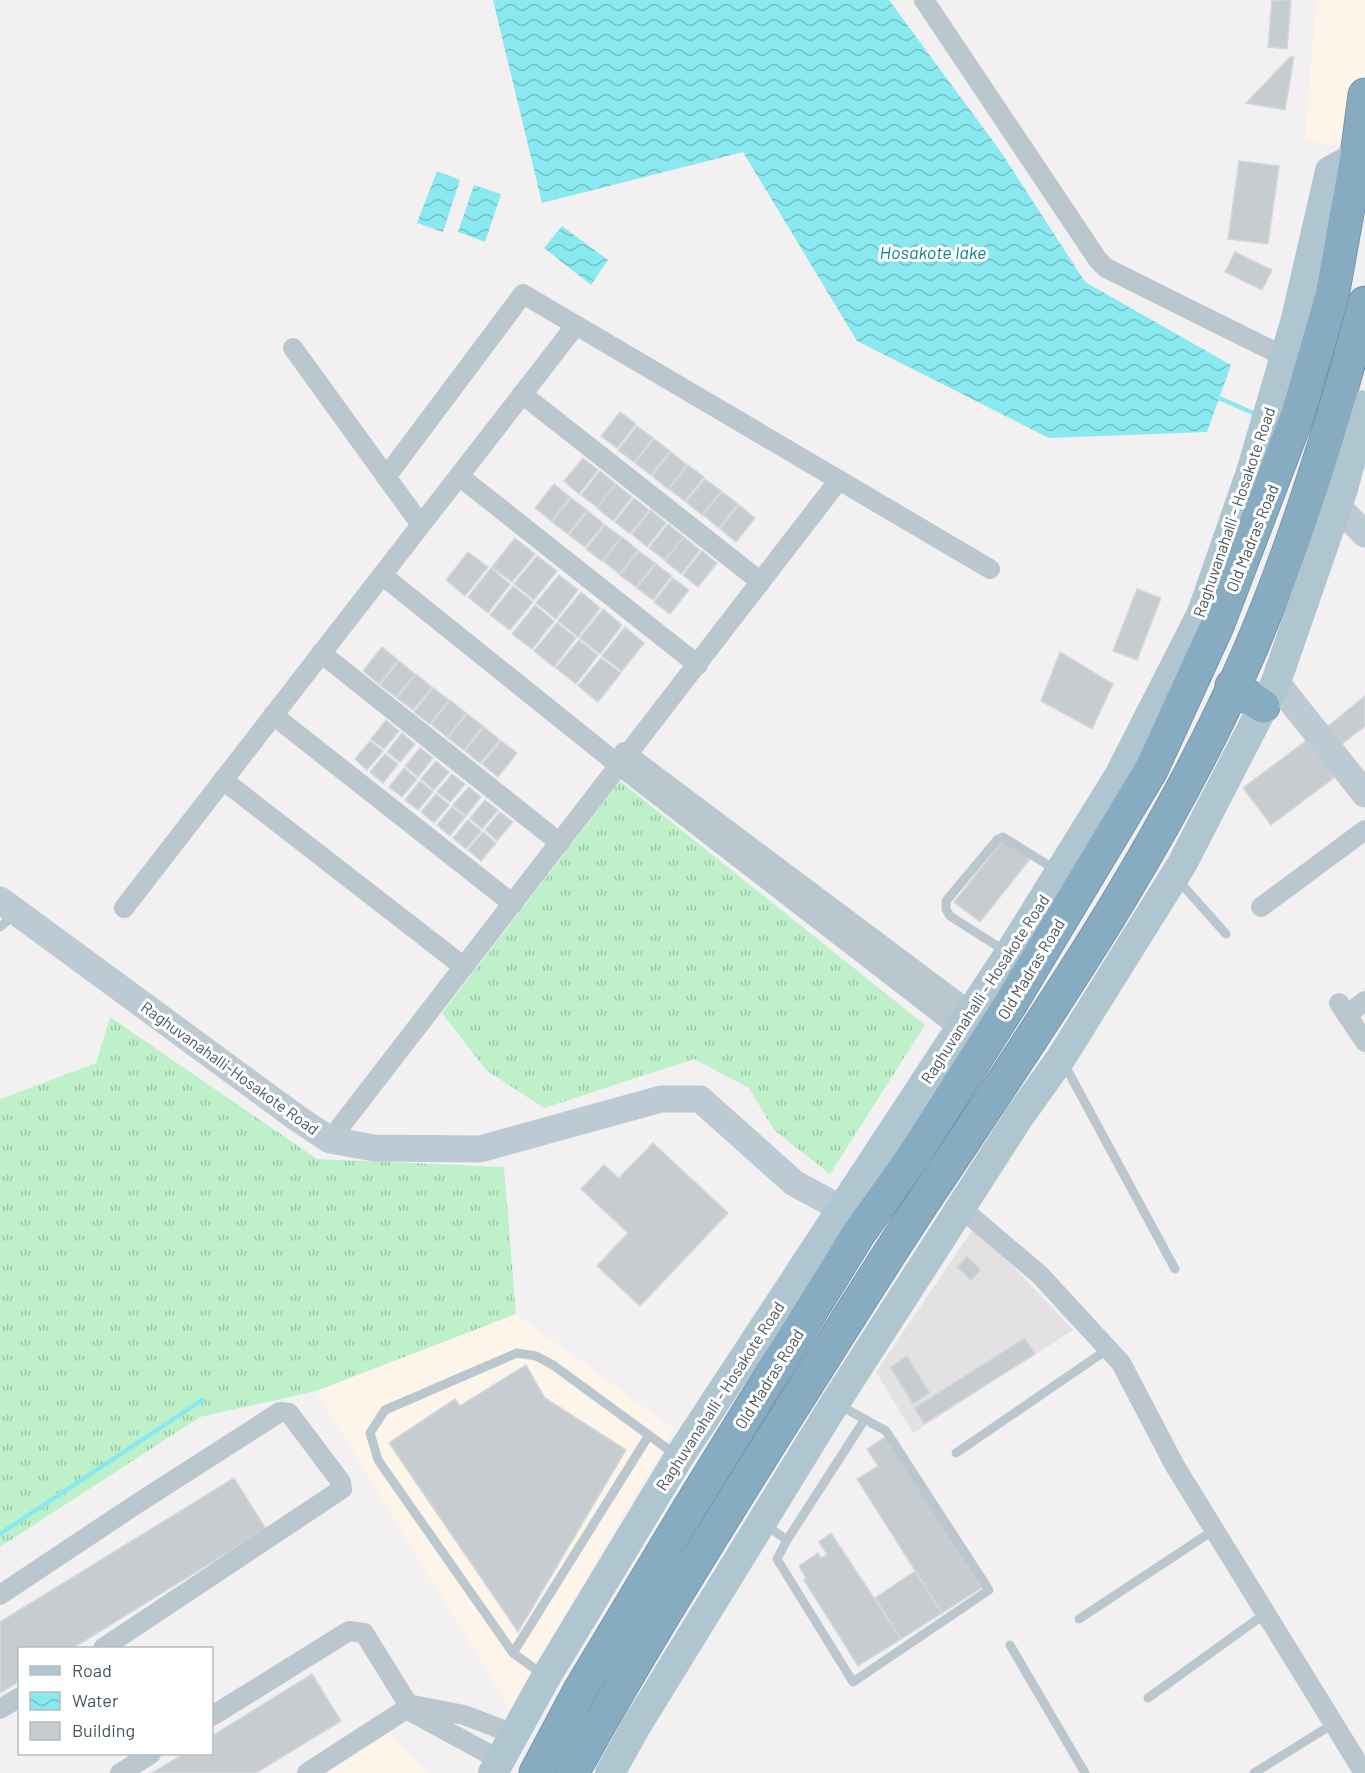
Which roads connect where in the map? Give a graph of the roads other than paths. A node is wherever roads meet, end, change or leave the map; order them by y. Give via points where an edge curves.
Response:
1 (924, 0) edge
2 (1365, 95) edge
3 (1361, 156) edge
4 (1365, 303) edge
5 (576, 325) junction
6 (293, 348) dead end
7 (1290, 373) junction
8 (522, 394) junction
9 (1356, 406) edge
10 (459, 476) junction
11 (386, 477) junction
12 (839, 480) junction
13 (1330, 494) junction
14 (421, 525) junction
15 (1365, 534) edge
16 (990, 569) dead end
17 (385, 571) junction
18 (761, 582) junction
19 (321, 653) junction
20 (698, 665) junction
21 (1232, 686) junction
22 (1269, 694) junction
23 (273, 716) junction
24 (624, 761) junction
25 (223, 780) junction
26 (1130, 782) junction
27 (1365, 794) edge
28 (1365, 830) edge
29 (560, 843) junction
30 (1061, 873) junction
31 (1175, 876) junction
32 (513, 904) junction
33 (1261, 907) dead end
34 (124, 908) dead end
35 (5, 913) edge
36 (1226, 934) dead end
37 (1009, 954) junction
38 (464, 967) junction
39 (1365, 1001) edge
40 (966, 1021) junction
41 (1052, 1031) junction
42 (1365, 1042) edge
43 (330, 1140) junction
44 (961, 1208) junction
45 (842, 1209) junction
46 (1175, 1269) dead end
47 (1108, 1349) junction
48 (835, 1403) junction
49 (865, 1419) junction
50 (649, 1435) junction
51 (956, 1454) dead end
52 (679, 1457) junction
53 (761, 1523) junction
54 (1214, 1530) junction
55 (787, 1540) junction
56 (0, 1595) edge
57 (1266, 1613) junction
58 (1079, 1619) dead end
59 (130, 1642) edge
60 (1010, 1645) dead end
61 (108, 1647) edge
62 (513, 1653) junction
63 (546, 1677) junction
64 (18, 1698) edge
65 (1148, 1698) dead end
66 (407, 1707) junction
67 (0, 1709) edge
68 (213, 1715) edge
69 (1333, 1725) junction
70 (149, 1755) edge
71 (503, 1756) edge
72 (120, 1773) edge
73 (307, 1773) edge
74 (536, 1773) edge
75 (572, 1773) edge
76 (610, 1773) edge
77 (1085, 1773) edge
78 (1254, 1773) edge
79 (1364, 1773) edge

1 - 7 street via 1098,260
2 - 3 highway, Old Madras Road
3 - 7 highway, Old Madras Road via 1332,296
4 - 9 highway
5 - 8 street
5 - 11 street via 522,294
5 - 12 street
6 - 11 street
7 - 26 highway, Old Madras Road via 1265,472 1217,626
8 - 10 street
8 - 18 street
9 - 13 highway
10 - 14 street
10 - 20 street
11 - 14 street
12 - 16 street
12 - 18 street
13 - 15 main road
13 - 21 highway
13 - 22 main road
14 - 17 street
17 - 19 street
17 - 24 street
18 - 20 street
19 - 23 street
19 - 29 street
20 - 24 street
21 - 22 highway
21 - 41 highway via 1161,831
22 - 27 main road
22 - 31 main road
23 - 25 street
23 - 32 street
24 - 29 street
24 - 40 street
25 - 34 street
25 - 38 street
26 - 30 main road, Raghuvanahalli - Hosakote Road
26 - 74 highway, Old Madras Road via 1011,1003 860,1233 690,1507 579,1692
28 - 33 street
29 - 32 street
30 - 37 main road, Raghuvanahalli - Hosakote Road
30 - 37 lane via 1003,837 946,901 950,916
31 - 36 lane
31 - 41 main road
32 - 38 street
35 - 43 main road, Raghuvanahalli-Hosakote Road
37 - 40 main road, Raghuvanahalli - Hosakote Road
38 - 43 street
39 - 42 street via 1343,1009
40 - 45 main road, Raghuvanahalli - Hosakote Road
41 - 44 main road
41 - 46 lane
41 - 75 highway via 890,1253 627,1673
43 - 45 main road, Raghuvanahalli-Hosakote Road via 374,1148 480,1149 661,1099 700,1099 794,1183
44 - 47 street via 1040,1275
44 - 48 main road
45 - 52 main road, Raghuvanahalli - Hosakote Road
47 - 51 lane
47 - 54 street via 1121,1363 1174,1466
48 - 49 lane
48 - 53 main road
49 - 55 lane
49 - 55 lane via 886,1431 989,1590 853,1682 777,1559
50 - 52 lane
50 - 62 lane
50 - 62 lane via 553,1365 536,1356 517,1353 385,1410 370,1433 378,1460
52 - 63 main road, Raghuvanahalli - Hosakote Road
53 - 55 lane
53 - 76 main road
54 - 57 street
54 - 58 lane
56 - 59 street via 280,1412 289,1413 341,1482 342,1490
57 - 65 lane
57 - 69 street
59 - 61 street
60 - 77 lane
62 - 63 lane
63 - 71 main road, Raghuvanahalli - Hosakote Road
64 - 67 street
66 - 68 street via 364,1634 357,1630 349,1631
66 - 71 street
66 - 71 street via 464,1715
66 - 73 street
69 - 78 lane
69 - 79 street
70 - 72 street

